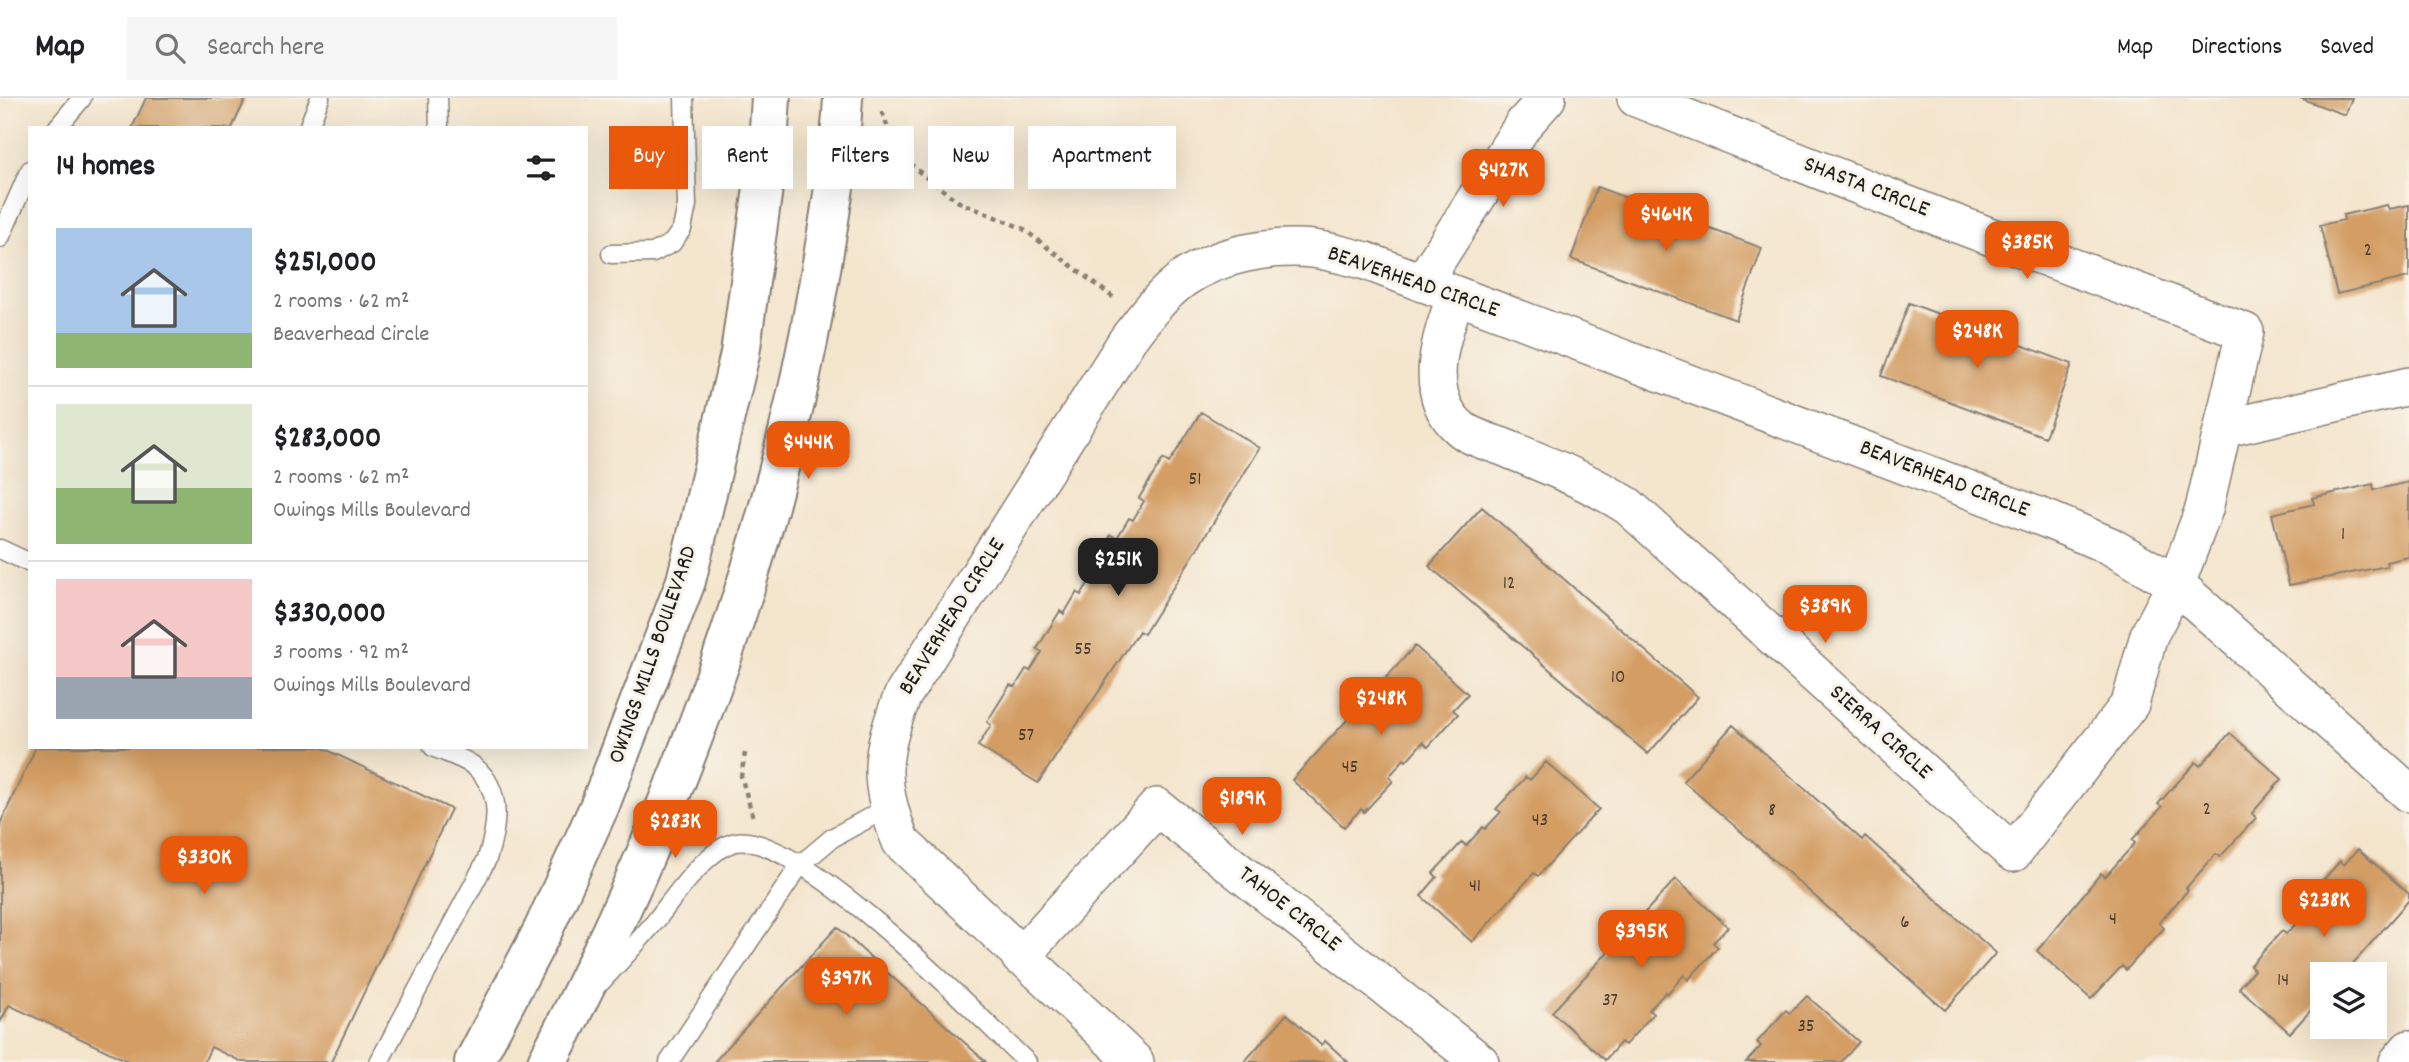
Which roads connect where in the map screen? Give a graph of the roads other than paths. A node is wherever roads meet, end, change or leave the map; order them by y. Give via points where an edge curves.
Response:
1 (82, 98) edge
2 (320, 98) edge
3 (438, 98) edge
4 (684, 98) edge
5 (771, 98) edge
6 (843, 98) edge
7 (1548, 98) edge
8 (1636, 98) edge
9 (59, 126) edge
10 (309, 126) edge
11 (439, 126) edge
12 (28, 175) edge
13 (0, 238) edge
14 (611, 254) dead end
15 (1422, 283) junction
16 (1455, 296) junction
17 (2409, 386) edge
18 (2225, 428) junction
19 (0, 549) edge
20 (28, 562) edge
21 (2176, 584) junction
22 (437, 749) edge
23 (2409, 793) edge
24 (887, 808) junction
25 (800, 865) junction
26 (1020, 957) junction
27 (570, 1018) junction
28 (2409, 1049) edge
29 (379, 1062) edge
30 (474, 1062) edge
31 (547, 1062) edge
32 (669, 1062) edge
33 (1027, 1062) edge
34 (1135, 1062) edge
35 (1480, 1062) edge
36 (2398, 1062) edge

1 - 9 lane
2 - 10 lane
3 - 11 lane
4 - 14 lane via 687,205 682,229 672,243 653,253
5 - 30 main road, OWINGS MILLS BOULEVARD via 740,354 685,581 600,805 543,930
6 - 27 main road via 813,316 760,544 662,814
7 - 15 street via 1522,125
8 - 18 street, SHASTA CIRCLE via 2245,332
12 - 13 lane
15 - 16 street, BEAVERHEAD CIRCLE
15 - 24 street, BEAVERHEAD CIRCLE via 1366,261 1315,249 1266,248 1184,279 1143,320 903,695 886,737
16 - 21 street, BEAVERHEAD CIRCLE via 2049,520 2110,546
16 - 21 street, SIERRA CIRCLE via 1438,344 1437,372 1443,403 1459,428 1594,485 1628,506 2013,853 2130,704 2149,635
17 - 18 street
18 - 21 street, SHASTA CIRCLE via 2204,509
19 - 20 lane
21 - 23 street, BEAVERHEAD CIRCLE
22 - 29 lane via 473,766 490,785 496,832 487,859
24 - 25 lane via 832,838
24 - 26 street, BEAVERHEAD CIRCLE via 901,842
25 - 27 lane via 763,844 735,842 711,857 681,885
25 - 32 lane
25 - 33 lane via 869,914
26 - 34 street, BEAVERHEAD CIRCLE
26 - 35 street, TAHOE CIRCLE via 1157,807
27 - 31 main road
28 - 36 street

